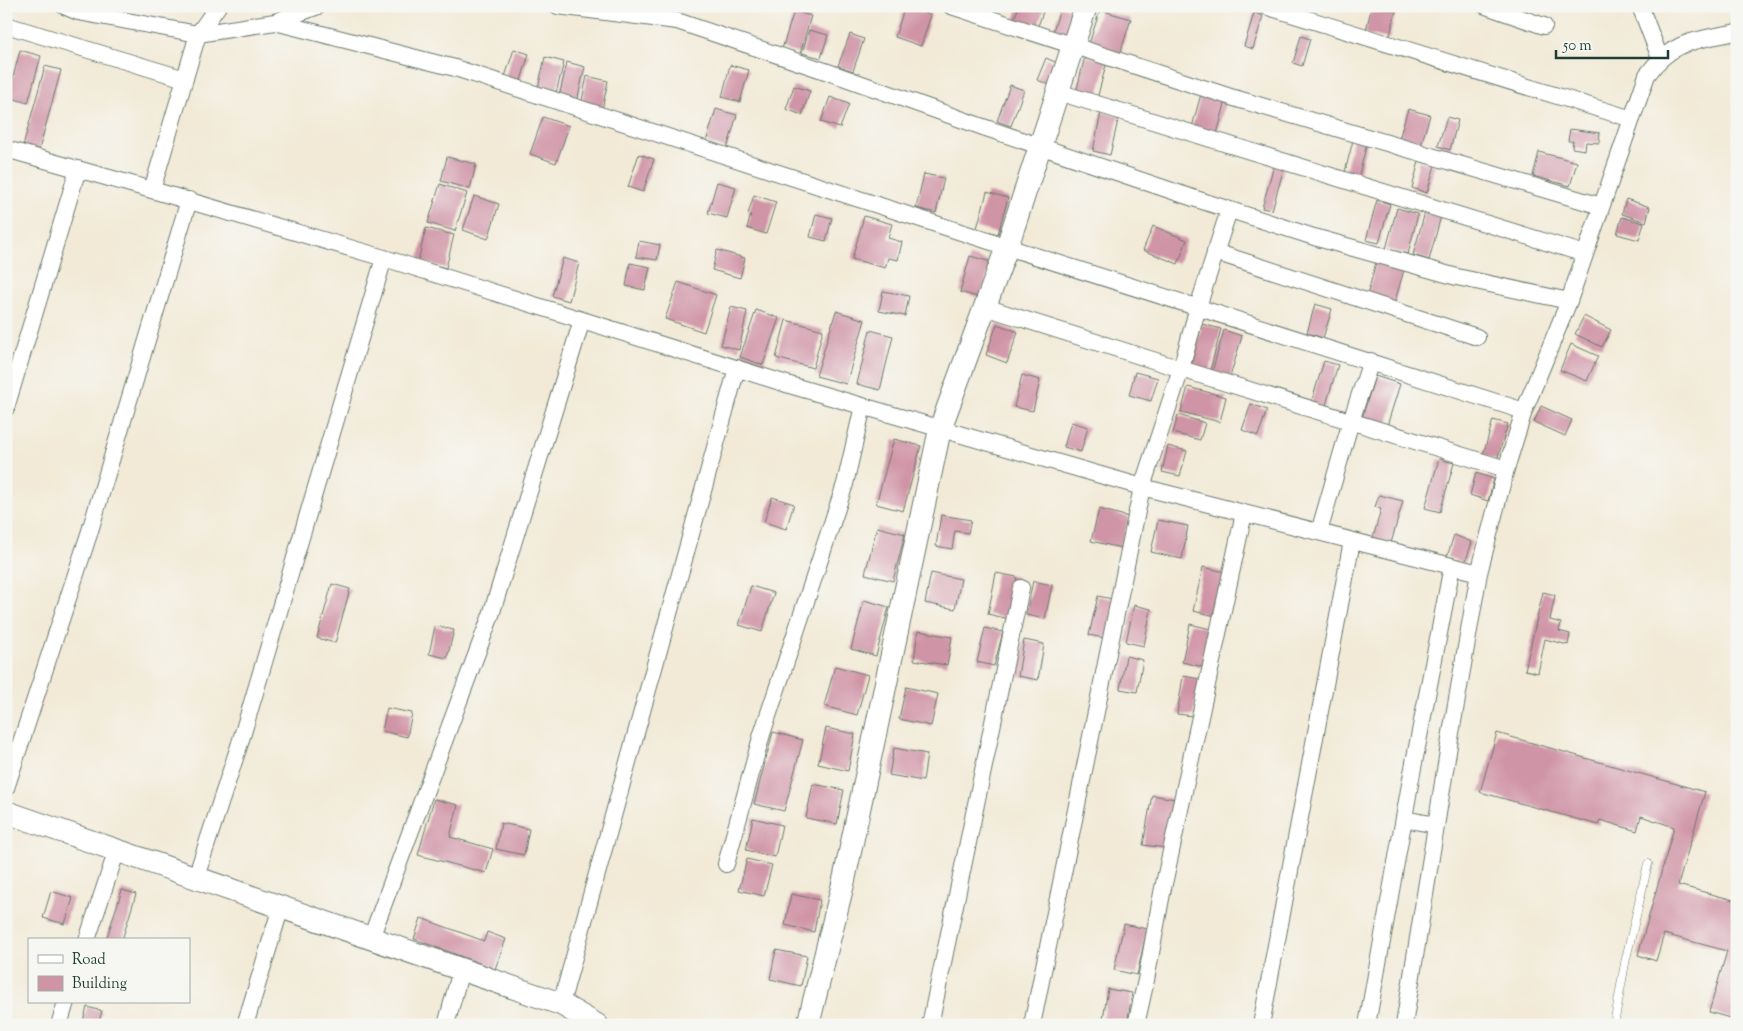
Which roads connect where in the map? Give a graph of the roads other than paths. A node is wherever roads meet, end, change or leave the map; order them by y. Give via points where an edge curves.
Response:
1 (64, 6) edge
2 (218, 6) edge
3 (318, 6) edge
4 (558, 6) edge
5 (951, 6) edge
6 (1086, 6) edge
7 (1265, 6) edge
8 (1486, 6) edge
9 (1640, 6) edge
10 (275, 22) junction
11 (6, 25) edge
12 (1544, 26) dead end
13 (1737, 32) edge
14 (198, 34) junction
15 (1073, 47) junction
16 (1660, 58) junction
17 (185, 79) junction
18 (1058, 92) junction
19 (1632, 119) junction
20 (1039, 146) junction
21 (6, 149) edge
22 (78, 169) junction
23 (152, 190) junction
24 (188, 200) junction
25 (1601, 206) junction
26 (1229, 210) junction
27 (1007, 246) junction
28 (1215, 252) junction
29 (1585, 254) junction
30 (384, 258) junction
31 (1569, 300) junction
32 (985, 306) junction
33 (1198, 307) junction
34 (582, 320) junction
35 (1477, 338) dead end
36 (1371, 361) junction
37 (736, 368) junction
38 (1181, 369) junction
39 (863, 406) junction
40 (6, 408) edge
41 (1524, 411) junction
42 (1351, 421) junction
43 (940, 429) junction
44 (1506, 470) junction
45 (1142, 487) junction
46 (1244, 513) junction
47 (1319, 532) junction
48 (1352, 541) junction
49 (1452, 566) junction
50 (1479, 573) junction
51 (1021, 588) dead end
52 (6, 788) edge
53 (6, 812) edge
54 (1404, 819) junction
55 (1436, 825) junction
56 (117, 850) junction
57 (726, 864) dead end
58 (1648, 864) dead end
59 (196, 877) junction
60 (281, 907) junction
61 (88, 938) edge
62 (371, 938) junction
63 (461, 970) junction
64 (65, 1004) edge
65 (561, 1004) junction
66 (59, 1025) edge
67 (245, 1025) edge
68 (446, 1025) edge
69 (596, 1025) edge
70 (808, 1025) edge
71 (930, 1025) edge
72 (1032, 1025) edge
73 (1136, 1025) edge
74 (1261, 1025) edge
75 (1367, 1025) edge
76 (1404, 1025) edge
77 (1614, 1025) edge

1 - 14 street via 78,12
2 - 14 street
3 - 10 street
4 - 20 street via 678,21
5 - 15 street
6 - 15 street
7 - 19 street
8 - 12 street
9 - 16 street
10 - 14 street
10 - 27 street via 455,68
11 - 17 street
13 - 16 street via 1684,43
14 - 17 street
15 - 18 street
15 - 25 street
16 - 19 street via 1647,75
17 - 23 street
18 - 20 street
18 - 29 street
19 - 25 street
20 - 26 street
20 - 27 street
21 - 22 street
22 - 23 street
22 - 40 street
23 - 24 street
24 - 30 street
24 - 52 street via 89,534
25 - 29 street
26 - 28 street
26 - 31 street via 1456,277
27 - 32 street
27 - 33 street
28 - 33 street
28 - 35 street
29 - 31 street
30 - 34 street
30 - 59 street via 240,743
31 - 41 street
32 - 38 street
32 - 43 street
33 - 36 street
33 - 38 street
34 - 37 street
34 - 62 street via 491,615
36 - 41 street
36 - 42 street
37 - 39 street
37 - 65 street
38 - 42 street
38 - 45 street
39 - 43 street
39 - 57 street via 845,484 762,734
41 - 44 street
42 - 44 street
42 - 47 street
43 - 45 street
43 - 70 street via 844,880
44 - 50 street
45 - 46 street
45 - 72 street
46 - 47 street
46 - 73 street
47 - 48 street
48 - 49 street
48 - 74 street
49 - 50 street
49 - 54 street
50 - 55 street
51 - 71 street
53 - 56 street
54 - 55 street
54 - 75 street
55 - 76 street
56 - 59 street
56 - 61 street
58 - 77 lane
59 - 60 street
60 - 62 street
60 - 67 street
62 - 63 street
63 - 65 street
63 - 68 street
64 - 66 street
65 - 69 street

